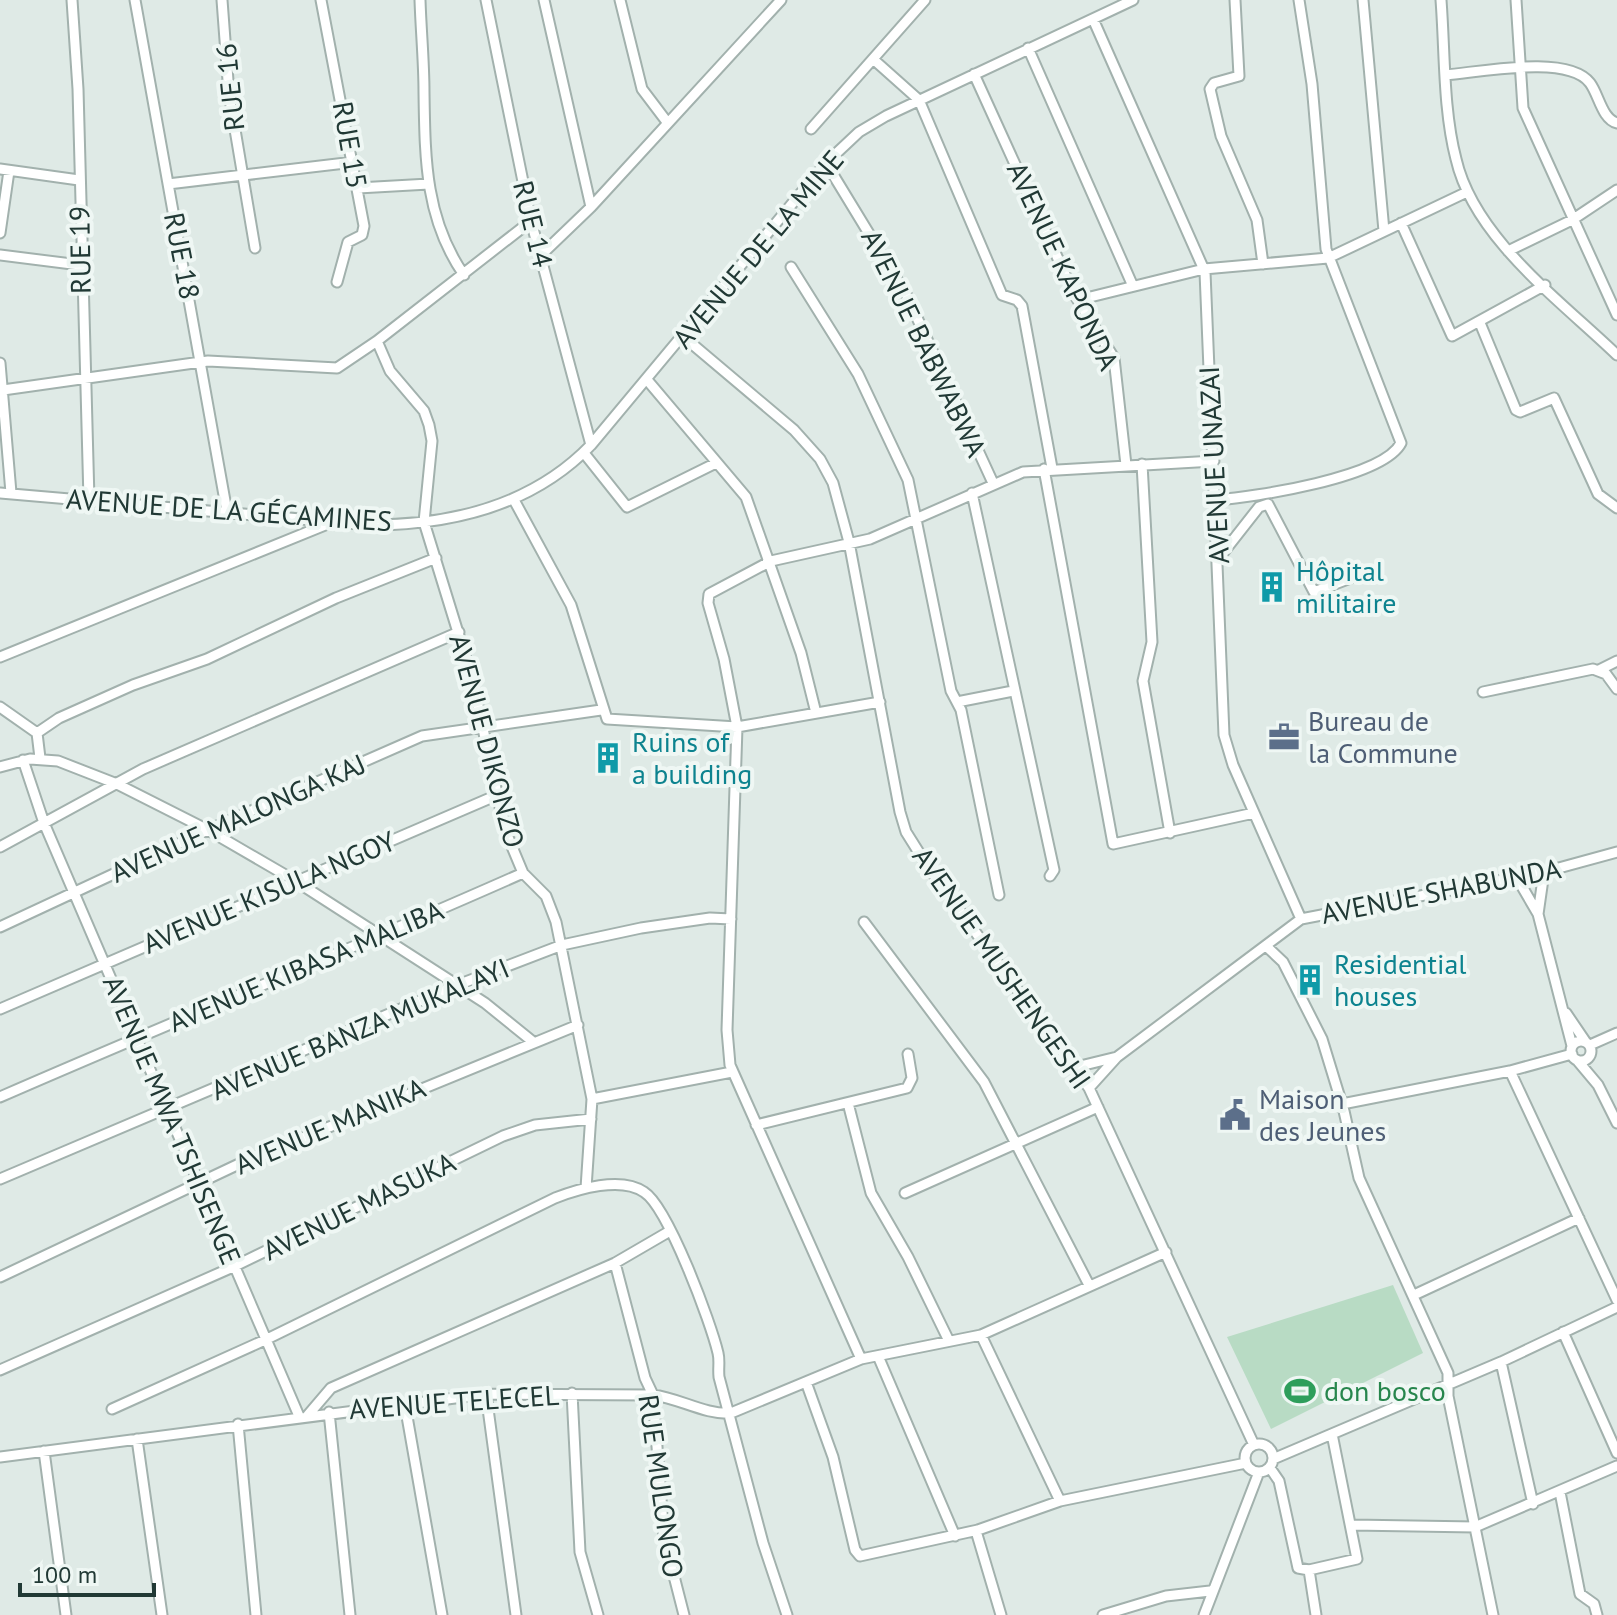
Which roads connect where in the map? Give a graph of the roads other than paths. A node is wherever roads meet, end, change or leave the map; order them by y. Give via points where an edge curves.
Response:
1 (72, 0) edge
2 (135, 0) edge
3 (222, 0) edge
4 (321, 0) edge
5 (420, 0) edge
6 (486, 0) edge
7 (544, 0) edge
8 (620, 0) edge
9 (781, 0) edge
10 (925, 0) edge
11 (1133, 0) edge
12 (1235, 0) edge
13 (1299, 0) edge
14 (1363, 0) edge
15 (1441, 0) edge
16 (1516, 0) edge
17 (1093, 19) junction
18 (1028, 48) junction
19 (873, 59) junction
20 (1519, 69) junction
21 (974, 74) junction
22 (1446, 75) junction
23 (919, 100) junction
24 (667, 122) junction
25 (1617, 123) edge
26 (811, 129) dead end
27 (354, 162) junction
28 (826, 163) junction
29 (5, 170) edge
30 (240, 173) junction
31 (79, 180) junction
32 (168, 184) junction
33 (429, 184) junction
34 (358, 188) junction
35 (1617, 190) edge
36 (1467, 192) junction
37 (591, 207) junction
38 (1572, 220) junction
39 (531, 221) junction
40 (1401, 223) junction
41 (1384, 231) junction
42 (0, 233) edge
43 (255, 248) dead end
44 (1508, 251) junction
45 (0, 255) edge
46 (540, 256) junction
47 (1328, 258) junction
48 (1263, 264) junction
49 (80, 265) junction
50 (791, 267) dead end
51 (1204, 269) junction
52 (464, 275) junction
53 (337, 282) dead end
54 (1132, 284) junction
55 (1545, 285) junction
56 (1078, 300) junction
57 (1617, 315) edge
58 (1480, 323) junction
59 (685, 338) junction
60 (377, 341) junction
61 (1617, 355) edge
62 (202, 362) junction
63 (0, 363) edge
64 (83, 380) junction
65 (648, 381) junction
66 (3, 390) junction
67 (588, 449) junction
68 (1214, 461) junction
69 (716, 463) junction
70 (1142, 464) junction
71 (1126, 465) junction
72 (1048, 469) junction
73 (993, 483) junction
74 (0, 493) edge
75 (11, 493) junction
76 (972, 493) junction
77 (89, 500) junction
78 (514, 500) junction
79 (1216, 500) junction
80 (1617, 508) edge
81 (227, 512) junction
82 (333, 521) junction
83 (918, 521) junction
84 (424, 522) junction
85 (849, 542) junction
86 (436, 558) junction
87 (1219, 558) junction
88 (771, 561) junction
89 (1369, 571) dead end
90 (459, 632) junction
91 (0, 657) edge
92 (1617, 661) edge
93 (1599, 670) junction
94 (1617, 689) edge
95 (1013, 691) junction
96 (1483, 692) dead end
97 (880, 702) junction
98 (957, 702) junction
99 (0, 707) edge
100 (601, 710) junction
101 (816, 713) junction
102 (482, 727) junction
103 (737, 727) junction
104 (37, 733) junction
105 (40, 758) junction
106 (23, 760) junction
107 (0, 767) edge
108 (117, 784) junction
109 (495, 796) junction
110 (1254, 813) junction
111 (44, 823) junction
112 (208, 830) junction
113 (1170, 833) junction
114 (0, 847) edge
115 (1617, 852) edge
116 (1544, 872) junction
117 (523, 873) junction
118 (1050, 876) dead end
119 (1517, 878) junction
120 (294, 880) junction
121 (75, 892) junction
122 (999, 895) dead end
123 (1538, 914) junction
124 (731, 919) junction
125 (1301, 919) junction
126 (864, 922) dead end
127 (0, 927) edge
128 (383, 937) junction
129 (562, 945) junction
130 (1266, 946) junction
131 (106, 963) junction
132 (455, 986) junction
133 (1562, 1007) junction
134 (0, 1009) edge
135 (578, 1025) junction
136 (1617, 1033) edge
137 (138, 1037) junction
138 (532, 1041) junction
139 (1589, 1046) junction
140 (908, 1054) dead end
141 (1574, 1054) junction
142 (1117, 1057) junction
143 (1076, 1067) junction
144 (1510, 1071) junction
145 (732, 1072) junction
146 (1598, 1085) junction
147 (1089, 1088) junction
148 (0, 1097) edge
149 (592, 1099) junction
150 (848, 1103) junction
151 (1342, 1104) junction
152 (1098, 1107) junction
153 (169, 1110) junction
154 (591, 1119) junction
155 (1617, 1123) edge
156 (756, 1125) junction
157 (1018, 1145) junction
158 (0, 1179) edge
159 (199, 1181) junction
160 (586, 1188) junction
161 (905, 1193) dead end
162 (1579, 1218) junction
163 (670, 1231) junction
164 (1166, 1252) junction
165 (615, 1263) junction
166 (233, 1267) junction
167 (0, 1277) edge
168 (1089, 1285) junction
169 (1414, 1295) junction
170 (1617, 1300) edge
171 (1617, 1307) edge
172 (1563, 1332) junction
173 (981, 1335) junction
174 (265, 1340) junction
175 (949, 1341) junction
176 (878, 1356) junction
177 (861, 1359) junction
178 (1501, 1362) junction
179 (0, 1370) edge
180 (806, 1382) junction
181 (1450, 1382) junction
182 (572, 1393) junction
183 (486, 1394) junction
184 (653, 1395) junction
185 (405, 1405) junction
186 (112, 1409) dead end
187 (329, 1412) junction
188 (731, 1413) junction
189 (303, 1416) junction
190 (238, 1424) junction
191 (1332, 1434) junction
192 (137, 1439) junction
193 (1254, 1445) junction
194 (44, 1451) junction
195 (1617, 1453) edge
196 (0, 1457) edge
197 (1246, 1463) junction
198 (1272, 1463) junction
199 (1617, 1466) edge
200 (1259, 1472) junction
201 (1560, 1492) junction
202 (1060, 1501) junction
203 (1533, 1504) junction
204 (1352, 1525) junction
205 (1475, 1527) junction
206 (976, 1531) junction
207 (955, 1536) junction
208 (1309, 1570) junction
209 (1210, 1591) junction
210 (66, 1615) edge
211 (162, 1615) edge
212 (256, 1615) edge
213 (350, 1615) edge
214 (442, 1615) edge
215 (516, 1615) edge
216 (598, 1615) edge
217 (684, 1615) edge
218 (787, 1615) edge
219 (1001, 1615) edge
220 (1103, 1615) edge
221 (1204, 1615) edge
222 (1316, 1615) edge
223 (1493, 1615) edge
224 (1597, 1615) edge

1 - 31 street, RUE 19
2 - 32 street, RUE 18
3 - 30 street, RUE 16
4 - 27 street, RUE 15
5 - 33 street
6 - 39 street, RUE 14
7 - 37 street
8 - 24 street via 642,89
9 - 24 street
10 - 19 street
11 - 17 street, AVENUE DE LA MINE
12 - 48 street via 1239,76 1213,84 1210,92 1221,136 1257,220
13 - 47 street
14 - 41 street
15 - 22 street
16 - 20 street
17 - 18 street, AVENUE DE LA MINE
17 - 51 street, AVENUE UNAZAI
18 - 21 street, AVENUE DE LA MINE
18 - 54 street
19 - 23 street
19 - 26 street
20 - 22 street
20 - 25 street via 1576,71
20 - 38 street via 1525,115
21 - 23 street, AVENUE DE LA MINE
21 - 56 street, AVENUE KAPONDA
22 - 36 street via 1455,158
23 - 28 street, AVENUE DE LA MINE via 865,127
23 - 72 street via 1002,295 1022,306
24 - 37 street
27 - 30 street
27 - 34 street, RUE 15
28 - 59 street, AVENUE DE LA MINE
28 - 73 street, AVENUE BABWABWA via 907,296
29 - 31 street
29 - 42 street
30 - 32 street
30 - 43 street, RUE 16
31 - 49 street, RUE 19
32 - 62 street, RUE 18
33 - 34 street
33 - 52 street via 441,236
34 - 53 street, RUE 15 via 363,232 348,242
35 - 38 street
36 - 40 street
36 - 44 street
37 - 46 street
38 - 44 street
38 - 57 street
39 - 46 street, RUE 14
39 - 52 street
40 - 41 street
40 - 58 street via 1449,333 1454,336
41 - 47 street
44 - 55 street
45 - 49 street
46 - 67 street, RUE 14
47 - 48 street
47 - 79 street via 1400,445 1388,458 1359,470 1258,497
48 - 51 street
49 - 64 street, RUE 19
50 - 83 street via 858,374 908,480
51 - 54 street
51 - 68 street, AVENUE UNAZAI
52 - 60 street
54 - 56 street
55 - 58 street
55 - 61 street
56 - 71 street, AVENUE KAPONDA via 1115,364
58 - 80 street via 1516,410 1554,398 1598,494
59 - 65 street, AVENUE DE LA MINE
59 - 85 street, AVENUE MUSHENGESHI via 772,410 820,459 833,483
60 - 62 street via 347,363 324,370
60 - 84 street via 390,371 424,411 429,425
62 - 64 street
62 - 81 street, RUE 18
63 - 66 street
64 - 66 street
64 - 77 street, RUE 19
65 - 67 street, AVENUE DE LA MINE
65 - 69 street
66 - 75 street
67 - 69 street via 627,507
67 - 78 street, AVENUE DE LA GÉCAMINES
68 - 70 street
68 - 79 street, AVENUE UNAZAI
69 - 88 street via 746,497
70 - 71 street
70 - 113 street via 1152,642 1143,681
71 - 72 street
72 - 73 street
72 - 113 street via 1113,844
73 - 76 street
74 - 75 street, AVENUE DE LA GÉCAMINES
75 - 77 street, AVENUE DE LA GÉCAMINES
76 - 83 street
76 - 95 street
77 - 81 street, AVENUE DE LA GÉCAMINES
78 - 84 street, AVENUE DE LA GÉCAMINES
78 - 100 street via 571,605
79 - 87 street, AVENUE UNAZAI
81 - 82 street, AVENUE DE LA GÉCAMINES
82 - 84 street, AVENUE DE LA GÉCAMINES
82 - 91 street
83 - 85 street
83 - 98 street
84 - 86 street, AVENUE DIKONZO
85 - 88 street
85 - 97 street, AVENUE MUSHENGESHI
86 - 90 street, AVENUE DIKONZO
86 - 104 street via 207,659 121,690
87 - 89 street via 1266,503 1314,592
87 - 110 street, AVENUE UNAZAI via 1224,735
88 - 101 street
88 - 103 street via 708,598
90 - 102 street, AVENUE DIKONZO
90 - 108 street
92 - 93 street
93 - 94 street
93 - 96 street
95 - 98 street
95 - 118 street via 1054,870
97 - 101 street
97 - 143 street, AVENUE MUSHENGESHI via 906,832
98 - 122 street
99 - 104 street
100 - 102 street, AVENUE MALONGA KAJ
100 - 103 street via 610,720
101 - 103 street
102 - 109 street, AVENUE DIKONZO
102 - 112 street, AVENUE MALONGA KAJ via 422,736
103 - 124 street
104 - 105 street
105 - 106 street
105 - 108 street
106 - 107 street
106 - 111 street, AVENUE MWA TSHISENGE
108 - 111 street
108 - 112 street
109 - 117 street, AVENUE DIKONZO
109 - 120 street, AVENUE KISULA NGOY
110 - 113 street
110 - 125 street, AVENUE UNAZAI
111 - 114 street
111 - 121 street, AVENUE MWA TSHISENGE
112 - 120 street
112 - 121 street, AVENUE MALONGA KAJ
115 - 116 street, AVENUE SHABUNDA
116 - 119 street, AVENUE SHABUNDA
116 - 123 street
117 - 128 street, AVENUE KIBASA MALIBA
117 - 129 street, AVENUE DIKONZO via 549,901
119 - 123 street
119 - 125 street, AVENUE SHABUNDA
120 - 128 street
120 - 131 street, AVENUE KISULA NGOY
121 - 127 street, AVENUE MALONGA KAJ
121 - 131 street, AVENUE MWA TSHISENGE
123 - 133 street
124 - 129 street, AVENUE BANZA MUKALAYI via 699,919
124 - 145 street via 727,1030
125 - 130 street, AVENUE SHABUNDA
126 - 157 street via 984,1082
128 - 132 street
128 - 137 street, AVENUE KIBASA MALIBA
129 - 132 street, AVENUE BANZA MUKALAYI
129 - 135 street, AVENUE DIKONZO
130 - 142 street, AVENUE SHABUNDA
130 - 151 street via 1283,962 1312,1015
131 - 134 street, AVENUE KISULA NGOY
131 - 137 street, AVENUE MWA TSHISENGE
132 - 138 street via 495,1009
132 - 153 street, AVENUE BANZA MUKALAYI
133 - 139 street
133 - 141 street
135 - 138 street, AVENUE MANIKA
135 - 149 street, AVENUE DIKONZO
136 - 139 street
137 - 148 street, AVENUE KIBASA MALIBA
137 - 153 street, AVENUE MWA TSHISENGE
138 - 159 street, AVENUE MANIKA
139 - 141 street via 1578,1041
139 - 141 street via 1586,1060
139 - 146 street
140 - 150 street via 912,1078 907,1088
141 - 144 street
141 - 146 street
142 - 143 street
142 - 147 street
143 - 147 street, AVENUE MUSHENGESHI
144 - 151 street
144 - 162 street
145 - 149 street
145 - 156 street
146 - 155 street
147 - 152 street, AVENUE MUSHENGESHI
149 - 154 street, AVENUE DIKONZO
150 - 156 street
150 - 175 street via 874,1201
151 - 169 street via 1359,1178
152 - 157 street
152 - 164 street, AVENUE MUSHENGESHI
153 - 158 street, AVENUE BANZA MUKALAYI
153 - 159 street, AVENUE MWA TSHISENGE
154 - 160 street, AVENUE DIKONZO
154 - 166 street, AVENUE MASUKA via 512,1132
156 - 177 street
157 - 161 street
157 - 168 street
159 - 166 street, AVENUE MWA TSHISENGE
159 - 167 street, AVENUE MANIKA
160 - 163 street via 641,1190 651,1197
160 - 174 street via 555,1198
162 - 169 street
162 - 170 street
163 - 165 street
163 - 188 street via 718,1350 718,1372
164 - 168 street
164 - 193 street, AVENUE MUSHENGESHI
165 - 184 street, RUE MULONGO
165 - 189 street via 331,1388
166 - 174 street, AVENUE MWA TSHISENGE
166 - 179 street, AVENUE MASUKA
168 - 173 street
169 - 181 street
171 - 172 street
172 - 178 street
172 - 195 street
173 - 175 street
173 - 202 street
174 - 186 street
174 - 189 street, AVENUE MWA TSHISENGE
175 - 176 street
176 - 177 street
176 - 207 street
177 - 180 street
178 - 181 street
178 - 203 street
180 - 188 street
180 - 207 street via 833,1457 858,1555
181 - 191 street
181 - 205 street via 1448,1396
182 - 183 street, AVENUE TELECEL
182 - 184 street, AVENUE TELECEL
182 - 216 street via 580,1552
183 - 185 street, AVENUE TELECEL
183 - 215 street
184 - 188 street, AVENUE TELECEL
184 - 217 street, RUE MULONGO via 664,1537
185 - 187 street, AVENUE TELECEL
185 - 214 street
187 - 189 street, AVENUE TELECEL
187 - 213 street
188 - 218 street
189 - 190 street, AVENUE TELECEL
190 - 192 street, AVENUE TELECEL
190 - 212 street
191 - 198 street
191 - 204 street
192 - 194 street, AVENUE TELECEL
192 - 211 street
193 - 197 street via 1246,1452
193 - 198 street via 1265,1445
194 - 196 street, AVENUE TELECEL
194 - 210 street
197 - 200 street
197 - 202 street
198 - 200 street
198 - 208 street via 1295,1562
199 - 201 street
200 - 209 street
201 - 203 street
201 - 224 street via 1580,1594 1594,1604
202 - 206 street
203 - 205 street
204 - 205 street
204 - 208 street via 1358,1558
205 - 223 street
206 - 207 street
206 - 219 street
208 - 222 street
209 - 220 street via 1166,1596
209 - 221 street

